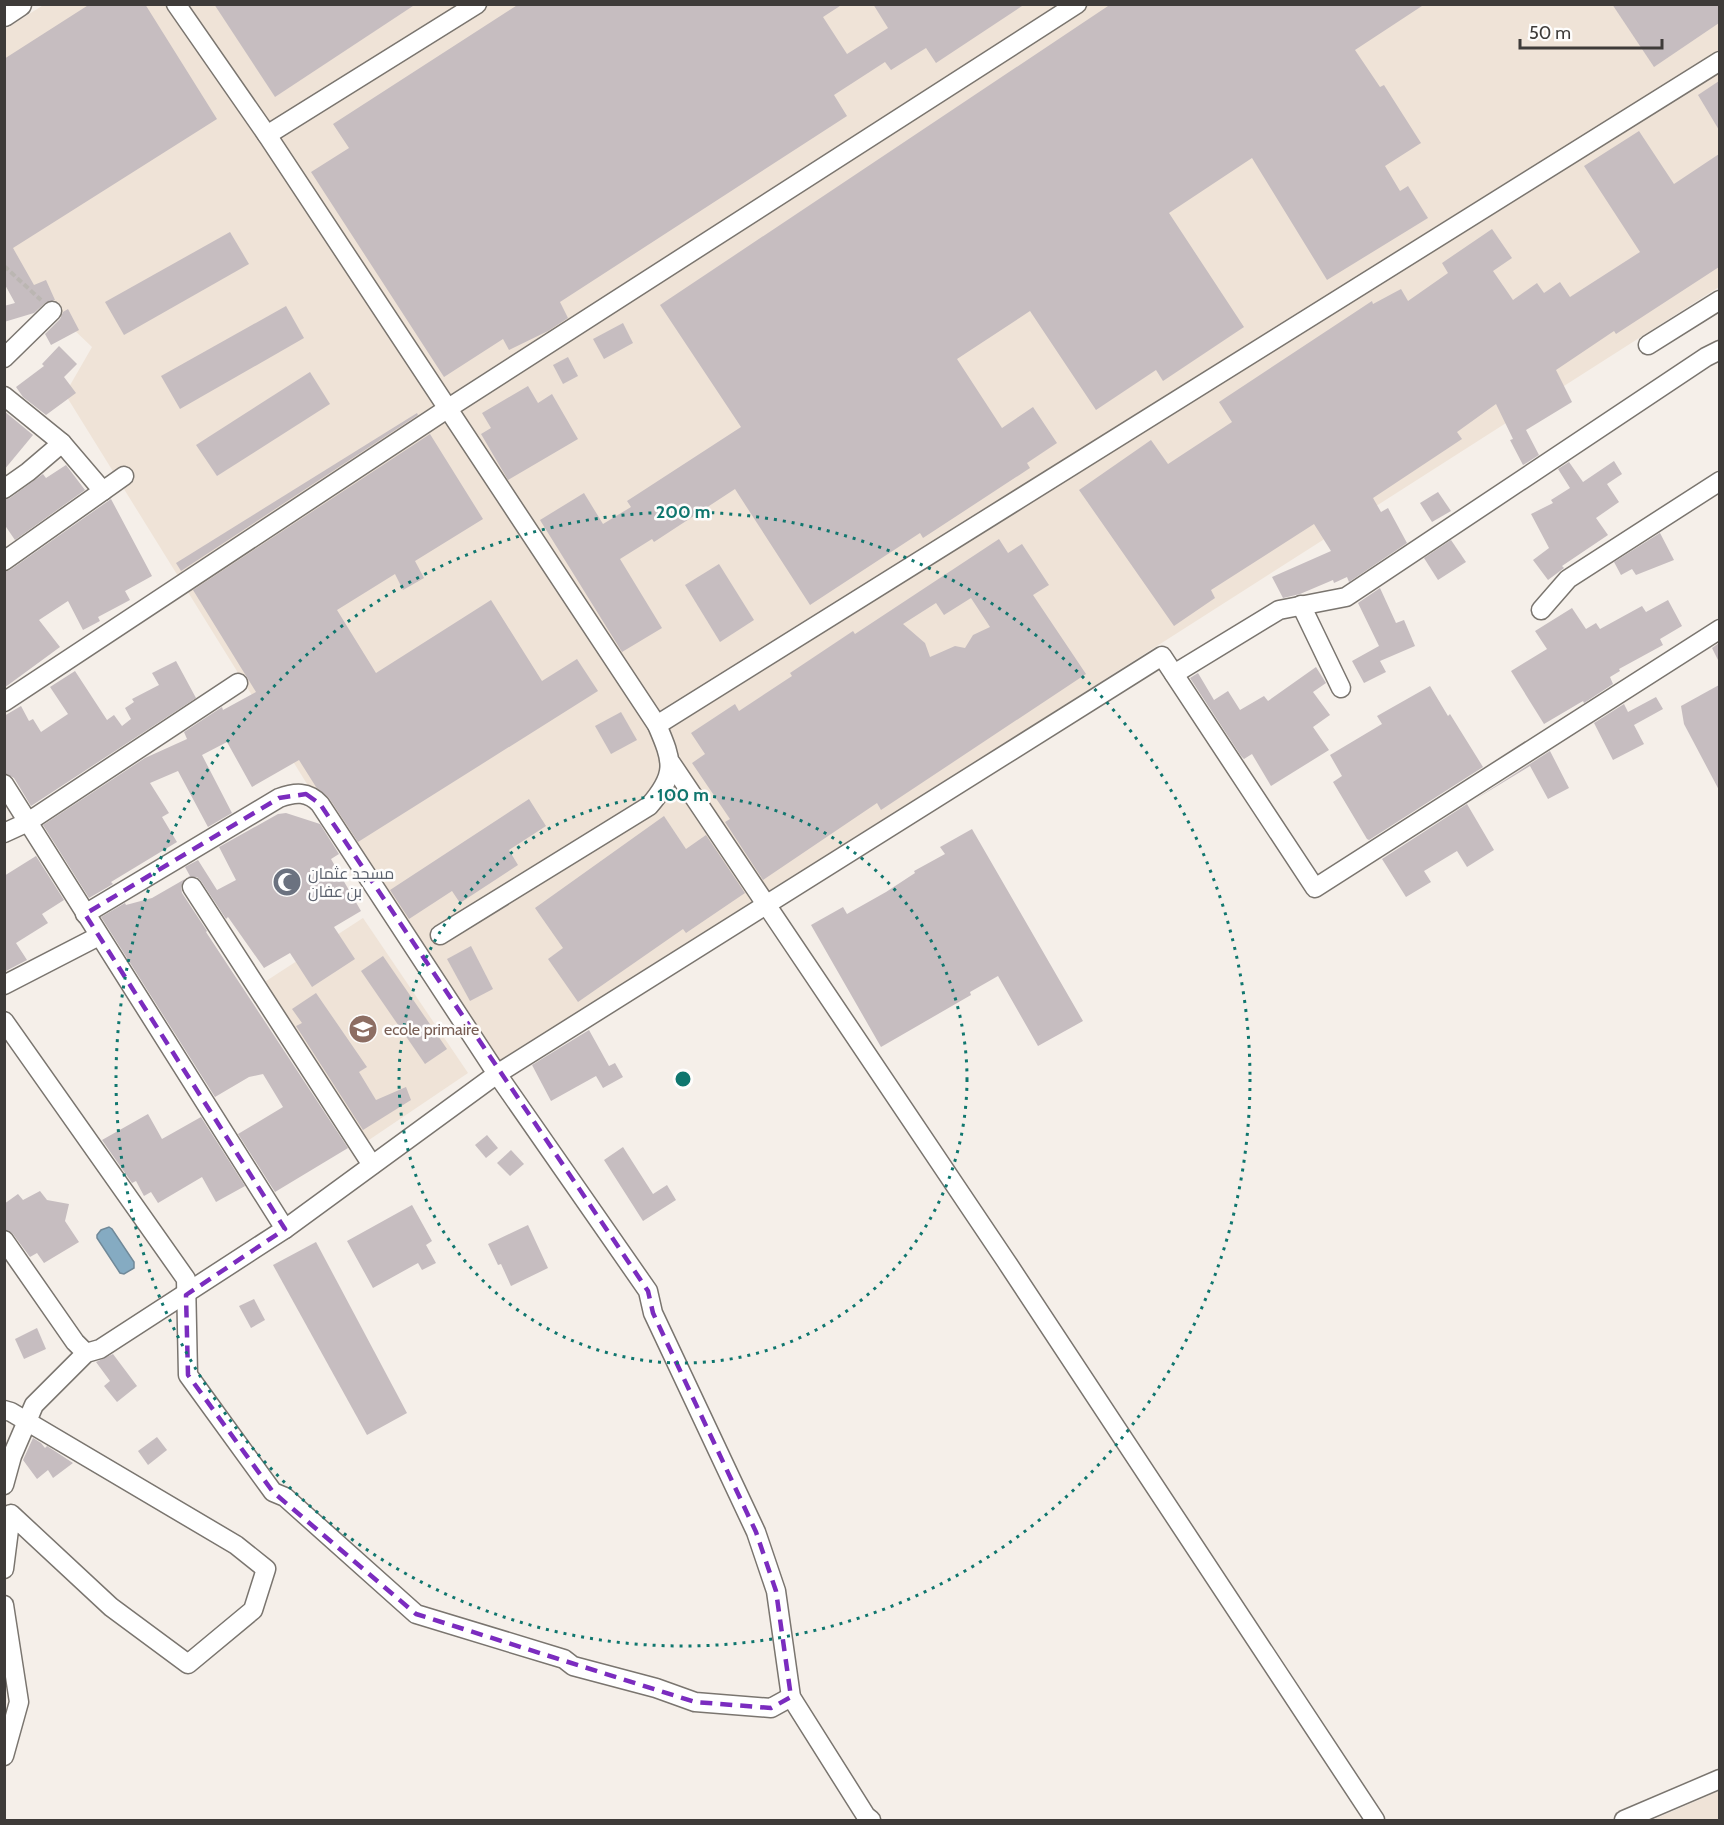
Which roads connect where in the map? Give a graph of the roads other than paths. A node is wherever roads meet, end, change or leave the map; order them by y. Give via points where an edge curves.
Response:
1 (19, 4) edge
2 (176, 4) edge
3 (477, 4) edge
4 (1077, 4) edge
5 (4, 14) edge
6 (1719, 61) edge
7 (267, 135) junction
8 (1719, 300) edge
9 (52, 311) road end
10 (1648, 345) dead end
11 (1719, 350) edge
12 (4, 358) edge
13 (4, 396) edge
14 (447, 410) junction
15 (62, 443) junction
16 (124, 476) dead end
17 (1719, 481) edge
18 (4, 489) edge
19 (103, 491) junction
20 (4, 561) edge
21 (1301, 605) junction
22 (1541, 610) dead end
23 (1719, 628) edge
24 (1174, 674) junction
25 (238, 683) dead end
26 (1341, 687) dead end
27 (4, 702) edge
28 (657, 725) junction
29 (671, 763) junction
30 (4, 784) edge
31 (28, 822) junction
32 (4, 833) edge
33 (192, 887) dead end
34 (767, 904) junction
35 (85, 914) junction
36 (440, 935) dead end
37 (99, 936) junction
38 (4, 985) edge
39 (4, 1021) edge
40 (497, 1074) junction
41 (372, 1166) junction
42 (285, 1229) junction
43 (4, 1240) edge
44 (186, 1295) junction
45 (86, 1353) junction
46 (4, 1410) edge
47 (25, 1421) junction
48 (4, 1485) edge
49 (8, 1507) edge
50 (4, 1569) edge
51 (4, 1605) edge
52 (792, 1697) junction
53 (4, 1756) edge
54 (1719, 1779) edge
55 (871, 1821) edge
56 (1375, 1821) edge
57 (1624, 1821) edge

1 - 5 main road
2 - 7 street
3 - 7 street
4 - 14 street
6 - 28 street
7 - 14 street
8 - 10 street
9 - 12 street
11 - 21 street via 1346,597
13 - 15 street
14 - 27 street
14 - 28 street
15 - 18 street
15 - 19 street
16 - 19 street
17 - 22 street via 1568,579
19 - 20 street
21 - 24 street via 1279,610
21 - 26 street
23 - 24 street via 1315,888
24 - 34 street via 1162,656
25 - 31 street
28 - 29 street
29 - 34 street
29 - 36 street via 664,790 649,806
30 - 31 street
31 - 32 street
31 - 35 street
33 - 41 street
34 - 40 street
34 - 56 street
35 - 37 street
35 - 40 street via 279,798 306,794 320,804
37 - 38 street
37 - 42 street
39 - 44 street via 186,1279
40 - 41 street
40 - 52 street via 648,1291 652,1313 756,1532 776,1590
41 - 42 street
42 - 44 street
43 - 45 street
44 - 45 street via 100,1349
44 - 52 street via 188,1375 273,1492 285,1497 416,1614 695,1702 771,1707
45 - 47 street via 34,1405
46 - 47 street
47 - 48 street
47 - 49 street via 236,1545 266,1569 253,1610 188,1664 111,1607
49 - 50 street
51 - 53 street via 19,1702
52 - 55 street
54 - 57 street

